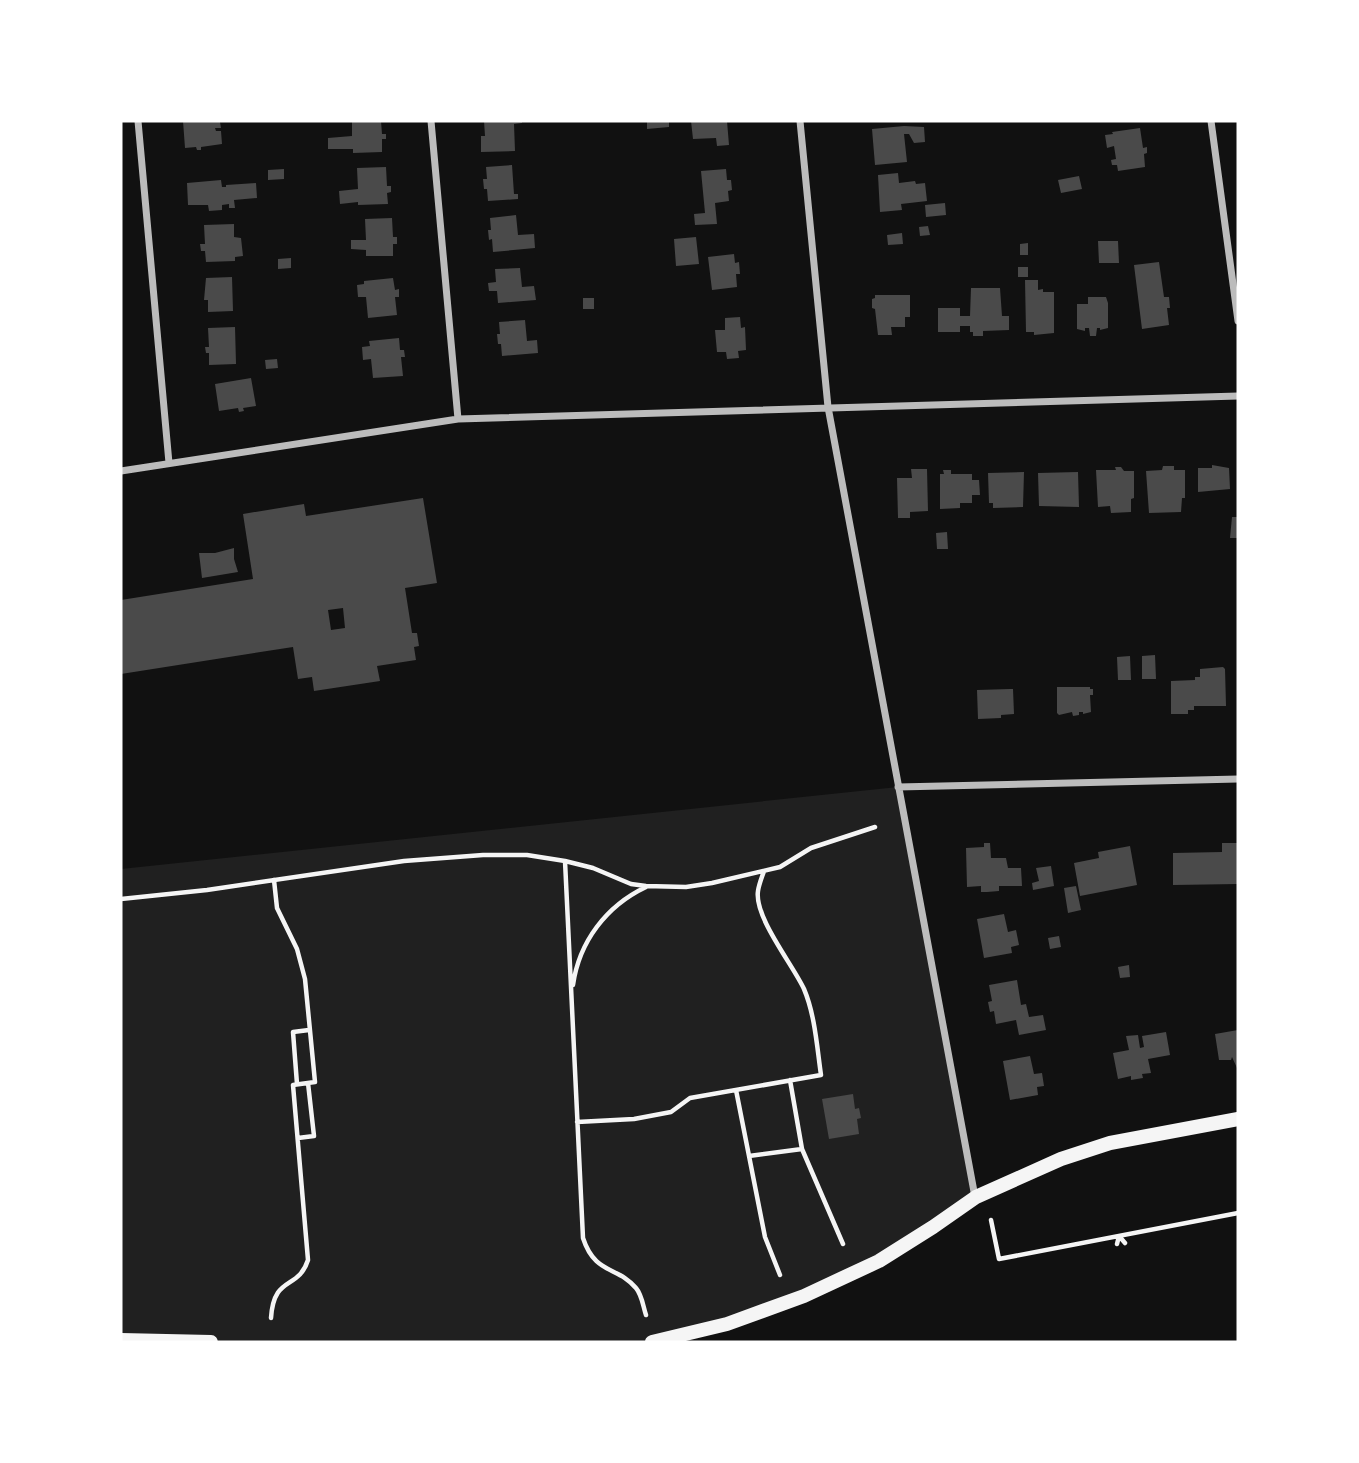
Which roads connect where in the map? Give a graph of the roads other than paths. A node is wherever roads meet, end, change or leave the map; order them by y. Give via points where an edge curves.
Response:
1 (138, 121) edge
2 (431, 121) edge
3 (800, 121) edge
4 (1211, 121) edge
5 (1238, 321) edge
6 (1238, 396) edge
7 (828, 407) junction
8 (458, 419) junction
9 (169, 463) junction
10 (121, 471) edge
11 (1238, 779) edge
12 (898, 787) junction
13 (1238, 1119) edge
14 (976, 1197) junction
15 (121, 1340) edge
16 (211, 1342) edge
17 (652, 1342) edge

1 - 9 street
2 - 8 street
3 - 7 street
4 - 5 street
6 - 7 street
7 - 8 street
7 - 12 street
8 - 9 street
9 - 10 street
11 - 12 street
12 - 14 street
13 - 14 main road via 1110,1143
14 - 17 main road via 879,1261 804,1296 727,1324
15 - 16 main road

